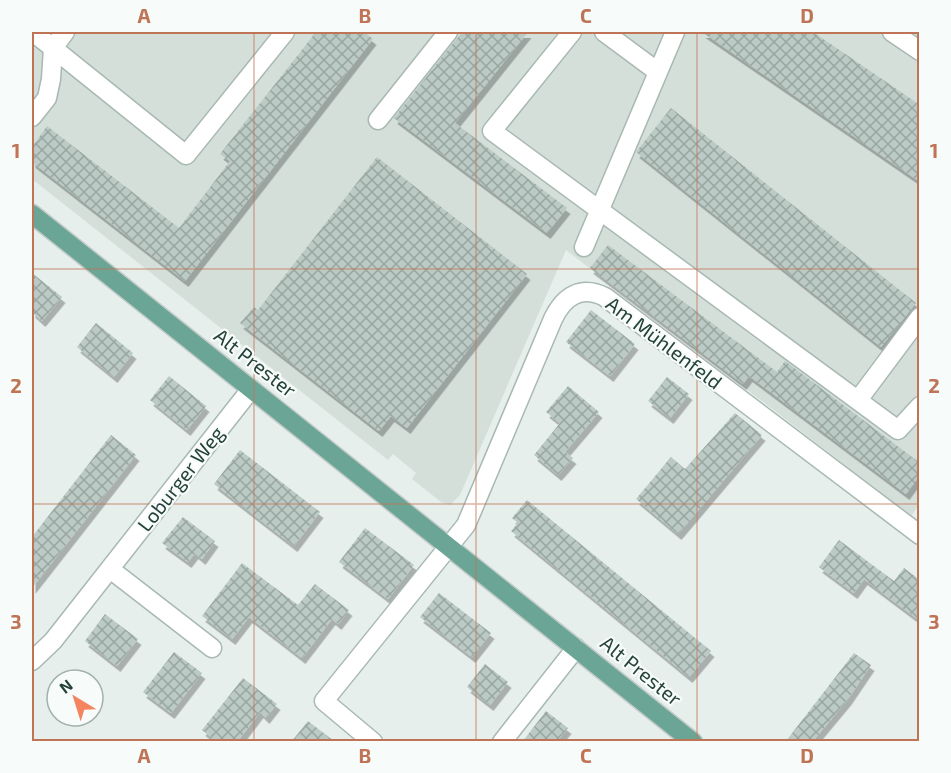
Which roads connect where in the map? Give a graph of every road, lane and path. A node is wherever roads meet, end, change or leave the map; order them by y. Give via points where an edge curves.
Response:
1 (33, 32) edge
2 (65, 32) edge
3 (285, 32) edge
4 (448, 32) edge
5 (572, 32) edge
6 (604, 32) edge
7 (675, 32) edge
8 (892, 32) edge
9 (52, 48) junction
10 (920, 51) edge
11 (658, 72) junction
12 (32, 117) edge
13 (378, 120) dead end
14 (601, 211) junction
15 (33, 218) edge
16 (584, 247) dead end
17 (920, 317) edge
18 (251, 389) junction
19 (858, 400) junction
20 (920, 406) edge
21 (920, 535) edge
22 (450, 546) junction
23 (110, 568) junction
24 (212, 648) dead end
25 (576, 648) junction
26 (32, 661) edge
27 (373, 741) edge
28 (502, 741) edge
29 (693, 741) edge

1 - 9 street
2 - 9 street
3 - 9 street via 186,155
4 - 13 street
5 - 14 street via 492,131
6 - 11 street
7 - 11 street
8 - 10 street
9 - 12 street via 47,98
11 - 14 street
14 - 16 street
14 - 19 street
15 - 18 main road, Alt Prester
17 - 19 street
18 - 22 main road, Alt Prester
18 - 23 street, Loburger Weg
19 - 20 street via 898,430
21 - 22 street, Am Mühlenfeld via 605,297 589,291 572,295 560,306 467,523
22 - 25 main road, Alt Prester
22 - 27 street via 324,701
23 - 24 street
23 - 26 street, Loburger Weg via 53,641
25 - 28 street
25 - 29 main road, Alt Prester

